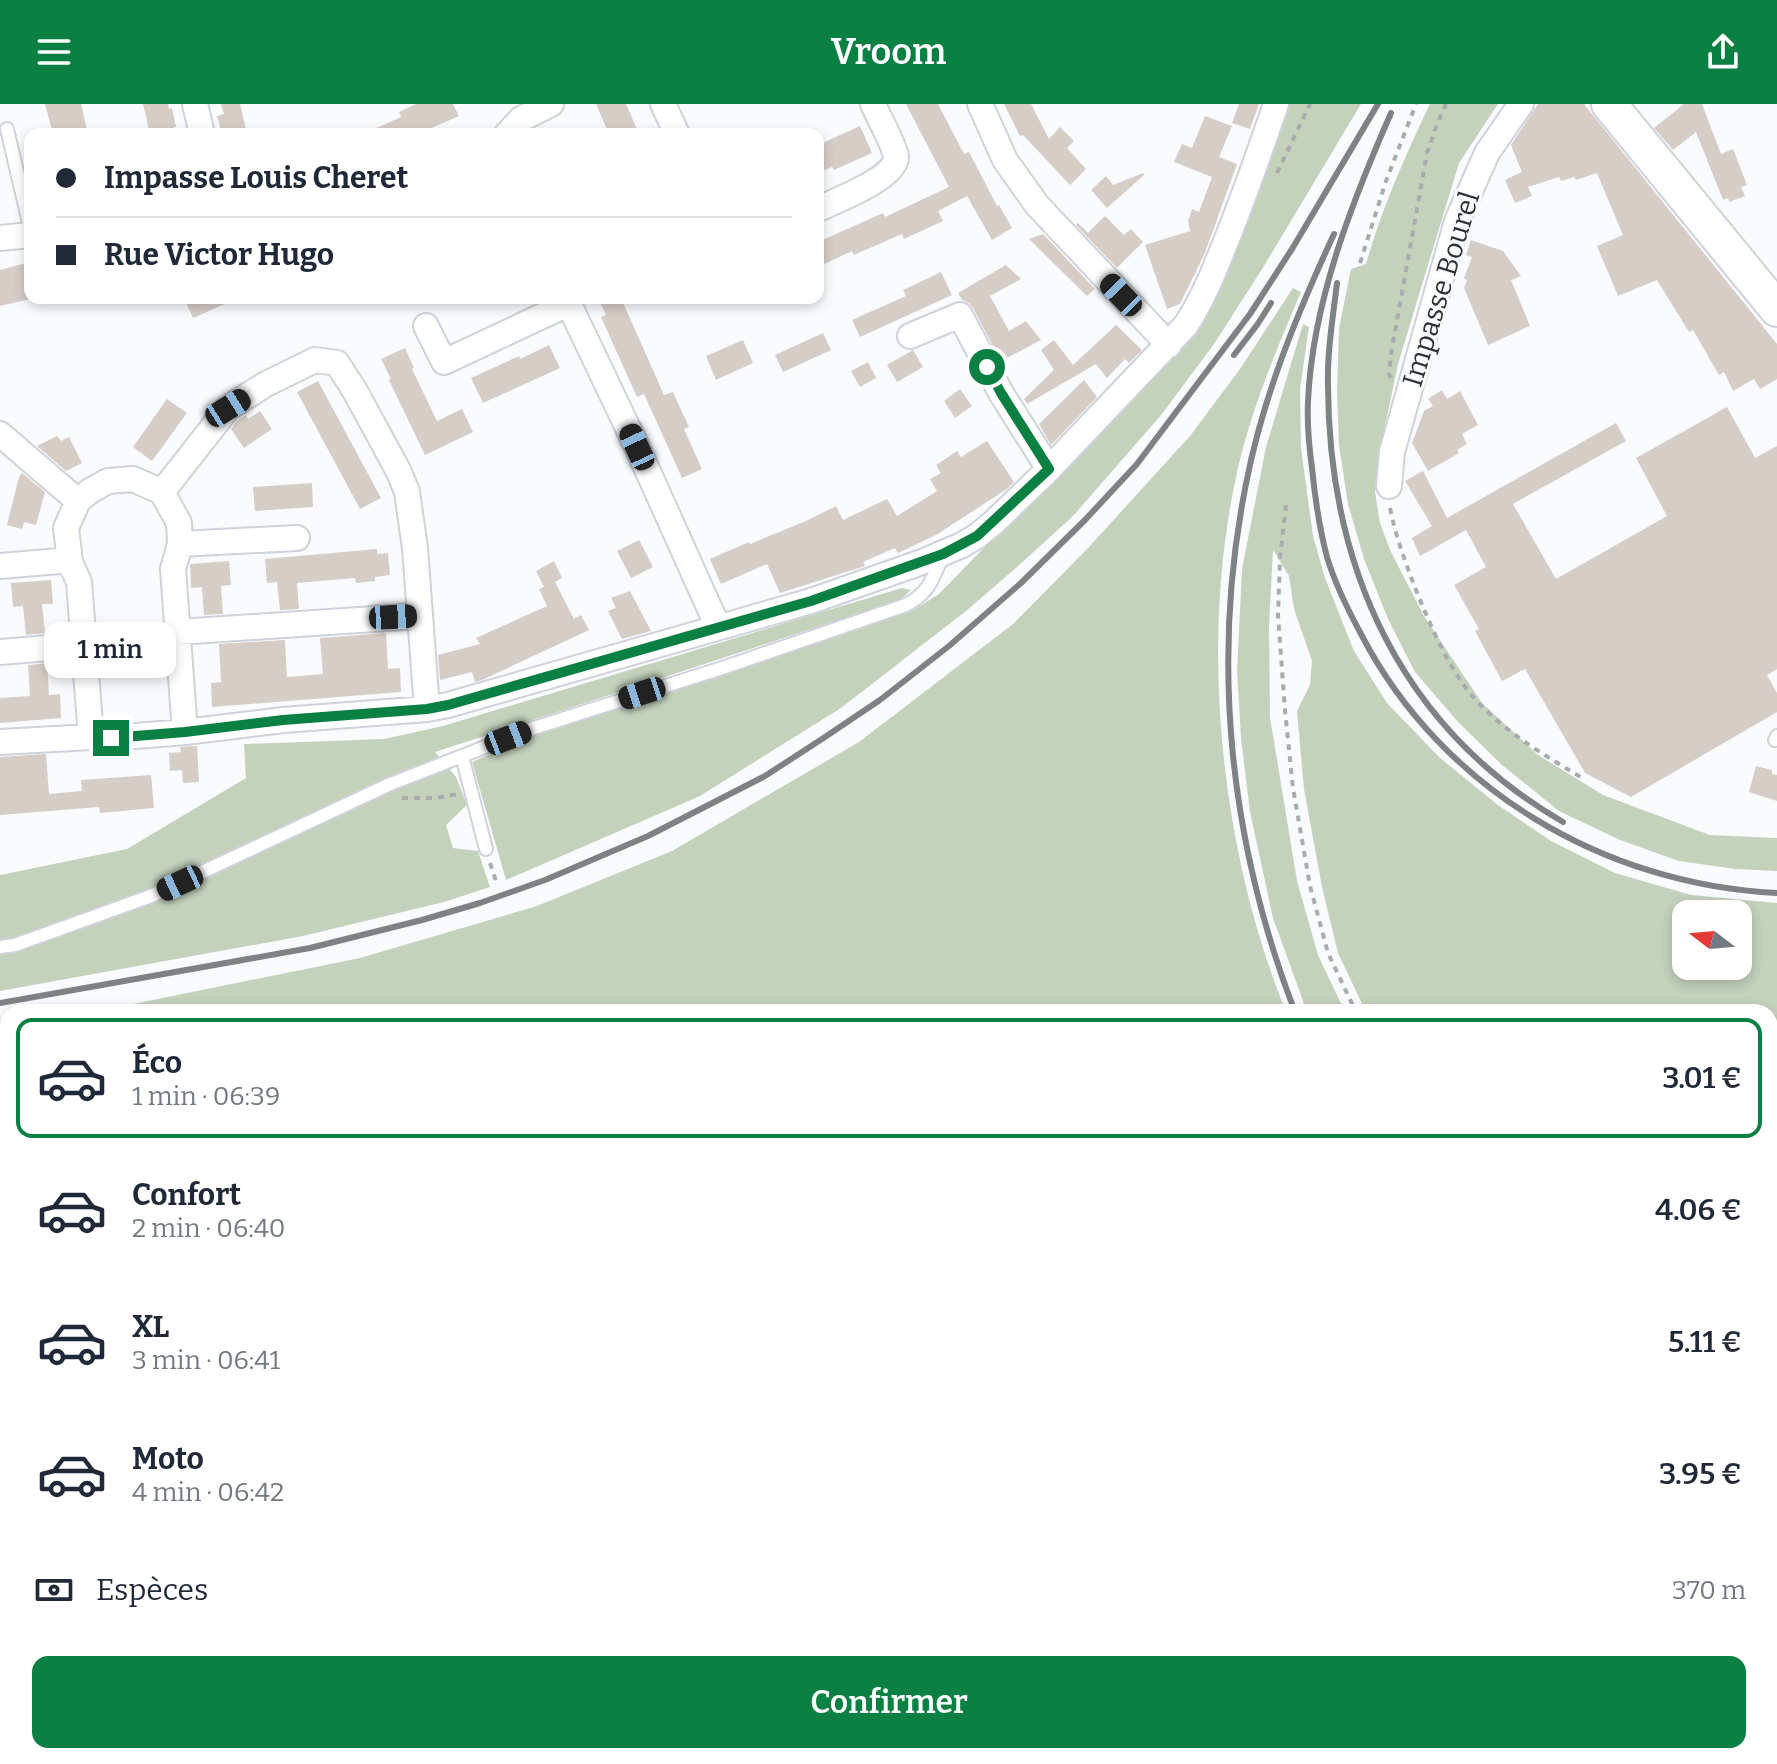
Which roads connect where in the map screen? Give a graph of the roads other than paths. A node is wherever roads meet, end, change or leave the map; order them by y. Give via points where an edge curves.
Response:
1 (195, 104) edge
2 (551, 104) edge
3 (663, 104) edge
4 (873, 104) edge
5 (980, 104) edge
6 (1276, 104) edge
7 (1521, 104) edge
8 (1609, 104) edge
9 (201, 128) edge
10 (513, 128) edge
11 (674, 128) edge
12 (7, 129) dead end
13 (24, 201) edge
14 (824, 206) edge
15 (24, 236) edge
16 (0, 238) edge
17 (561, 304) edge
18 (569, 304) edge
19 (1777, 309) edge
20 (426, 326) dead end
21 (910, 336) dead end
22 (1169, 345) junction
23 (0, 434) edge
24 (1049, 469) junction
25 (1389, 486) road end
26 (162, 492) junction
27 (78, 501) junction
28 (297, 538) dead end
29 (180, 544) junction
30 (943, 554) junction
31 (70, 562) junction
32 (0, 566) edge
33 (419, 616) junction
34 (718, 627) junction
35 (178, 632) junction
36 (84, 645) junction
37 (0, 652) edge
38 (427, 709) junction
39 (185, 732) junction
40 (91, 737) junction
41 (0, 742) edge
42 (462, 756) junction
43 (486, 849) road end
44 (0, 947) edge

1 - 9 street
2 - 10 street
3 - 11 street
4 - 14 street via 894,149 893,167
5 - 22 street via 1005,160 1037,205
6 - 22 street via 1211,280
7 - 25 street, Impasse Bourel via 1487,153 1457,221 1392,452
8 - 19 street
12 - 13 lane
15 - 16 street
17 - 20 street via 444,362
18 - 34 street
21 - 24 street via 960,315
22 - 24 street
23 - 27 street
24 - 30 street via 977,536
26 - 27 street via 133,479 108,481
26 - 29 street via 179,523
26 - 33 street via 228,408 315,360 337,363 407,492
27 - 31 street via 66,528
28 - 29 street
29 - 35 street via 173,569
30 - 34 street
30 - 42 lane via 929,587 906,605
31 - 32 street
31 - 36 street via 79,582
33 - 35 street
33 - 38 street
34 - 38 street
35 - 39 street
36 - 37 street
36 - 40 street
38 - 39 street
39 - 40 street
40 - 41 street
42 - 43 lane
42 - 44 lane via 151,896

